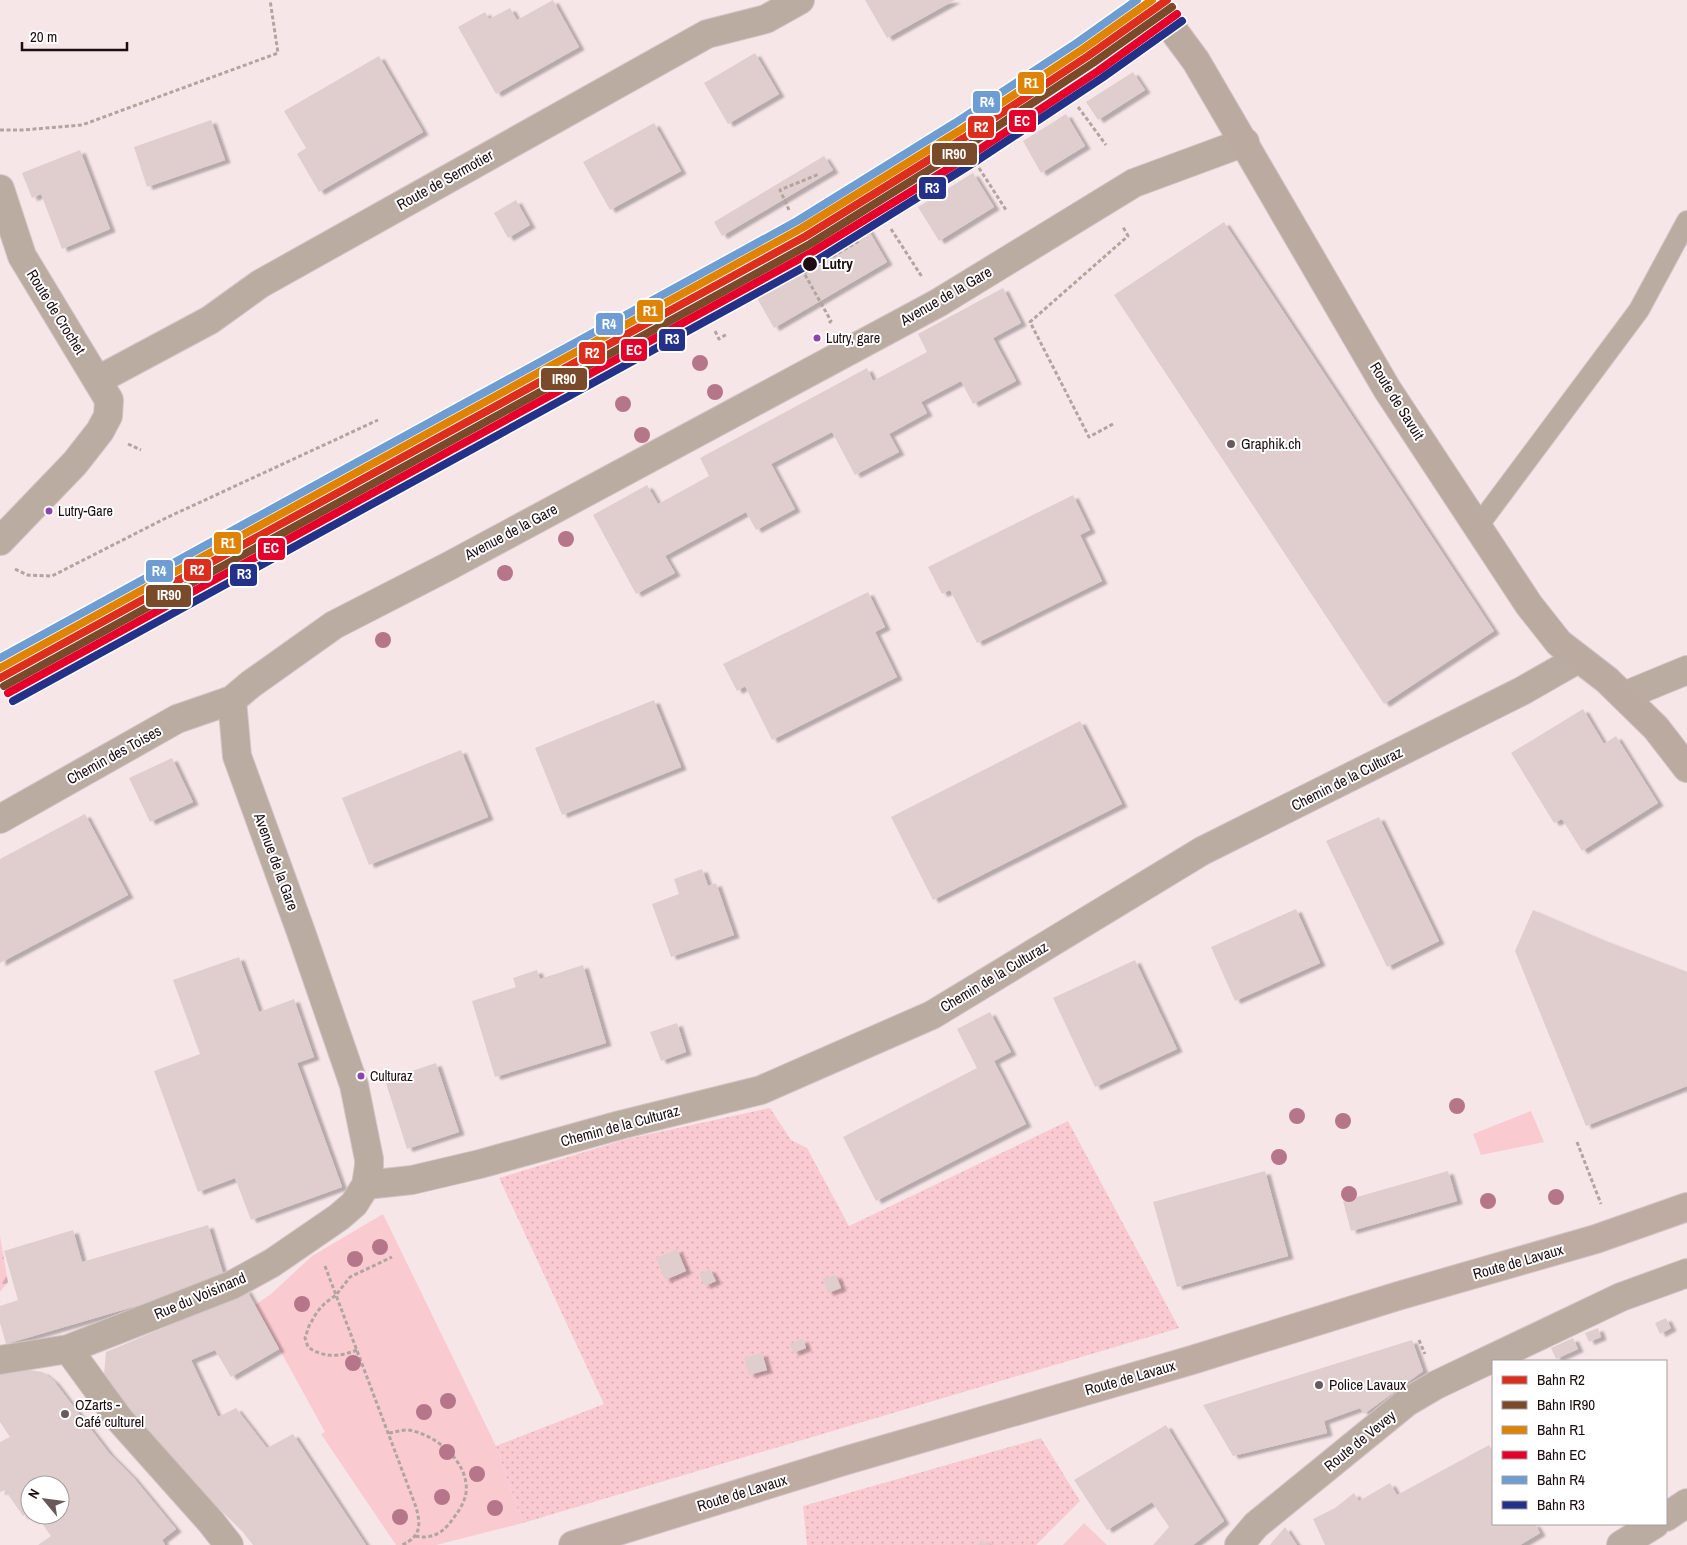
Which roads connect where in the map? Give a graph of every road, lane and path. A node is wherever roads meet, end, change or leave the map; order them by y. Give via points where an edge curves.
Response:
1 (270, 0) edge
2 (800, 0) edge
3 (1151, 0) edge
4 (1078, 107) dead end
5 (0, 130) edge
6 (1245, 142) junction
7 (1106, 145) dead end
8 (979, 168) dead end
9 (818, 174) dead end
10 (0, 189) edge
11 (789, 210) dead end
12 (1006, 210) dead end
13 (1119, 220) dead end
14 (1687, 221) edge
15 (891, 229) dead end
16 (859, 241) dead end
17 (938, 303) junction
18 (823, 326) dead end
19 (715, 331) dead end
20 (727, 334) dead end
21 (98, 380) junction
22 (378, 420) dead end
23 (1113, 424) dead end
24 (1478, 526) junction
25 (5, 553) edge
26 (1578, 659) junction
27 (1687, 670) edge
28 (1624, 696) junction
29 (232, 700) junction
30 (1687, 768) edge
31 (0, 819) edge
32 (1577, 1142) dead end
33 (366, 1184) junction
34 (1603, 1208) dead end
35 (1687, 1208) edge
36 (392, 1257) dead end
37 (323, 1261) dead end
38 (1687, 1273) edge
39 (336, 1295) junction
40 (68, 1349) junction
41 (357, 1350) junction
42 (0, 1360) edge
43 (389, 1433) junction
44 (1687, 1503) edge
45 (1667, 1516) edge
46 (1652, 1525) edge
47 (415, 1536) junction
48 (229, 1545) edge
49 (402, 1545) edge
50 (573, 1545) edge
51 (1239, 1545) edge
52 (1621, 1545) edge

1 - 5 path via 278,53 82,125
2 - 21 street, Route de Sermotier via 766,18 707,34 260,284 210,320
3 - 6 street, Route de Savuit via 1196,61
4 - 7 path
6 - 17 street, Avenue de la Gare via 1134,183
6 - 24 street, Route de Savuit via 1387,389
8 - 12 path
9 - 11 path via 780,190
10 - 21 street, Route de Crochet via 22,256
13 - 23 path via 1128,236 1030,322 1089,436
14 - 24 lane via 1639,310
15 - 17 path
16 - 18 path via 804,274 831,321
17 - 29 street, Avenue de la Gare via 334,625
19 - 20 path via 719,339
21 - 25 street, Route de Crochet via 109,400 108,416 100,431
22 - 25 path via 166,518 52,576 27,575
24 - 26 street, Route de Savuit via 1538,618
26 - 28 street, Route de Savuit
26 - 33 street, Chemin de la Culturaz via 1522,691 1202,851 932,1015 761,1090 480,1164 412,1180
27 - 28 street
28 - 30 street, Route de Savuit via 1656,728
29 - 31 street, Chemin des Toises via 178,719
29 - 33 street, Avenue de la Gare via 237,756 302,932 355,1090 369,1159
32 - 34 path
33 - 40 street, Rue du Voisinand via 354,1204 339,1217 272,1263 232,1285
35 - 50 main road, Route de Lavaux via 1596,1239 844,1461
36 - 39 path via 350,1277
37 - 39 path
38 - 51 street, Route de Vevey via 1621,1297 1407,1402 1256,1525
39 - 41 path
39 - 41 path via 325,1303 309,1326 305,1338 308,1347 330,1356
40 - 42 street, Rue du Voisinand
40 - 48 street via 120,1420
41 - 43 path
43 - 47 path via 420,1520
43 - 47 path via 409,1430 440,1445 454,1458 466,1483 463,1502 442,1532 425,1538
44 - 45 street
46 - 52 street
47 - 49 path

